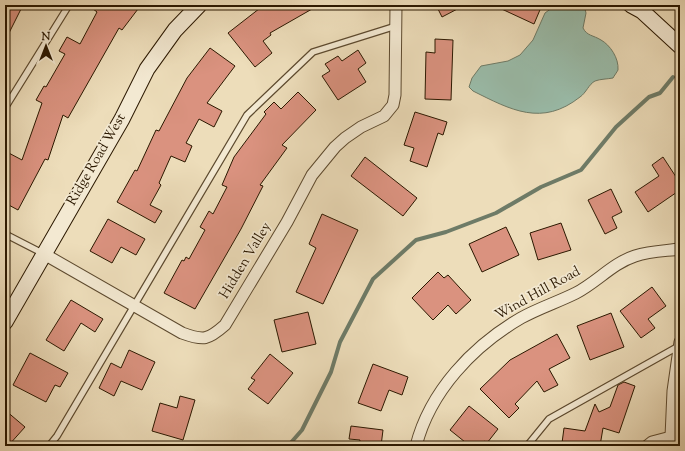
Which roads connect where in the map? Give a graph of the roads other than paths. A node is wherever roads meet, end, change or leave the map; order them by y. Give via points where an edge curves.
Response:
1 (69, 5) edge
2 (199, 5) edge
3 (396, 5) edge
4 (631, 5) edge
5 (396, 26) junction
6 (680, 46) edge
7 (5, 108) edge
8 (5, 234) edge
9 (680, 249) edge
10 (44, 254) junction
11 (133, 305) junction
12 (5, 322) edge
13 (679, 344) edge
14 (670, 442) edge
15 (49, 446) edge
16 (416, 446) edge
17 (527, 446) edge
18 (647, 446) edge

1 - 7 lane
2 - 10 street, Ridge Road West via 175,30 147,69 122,119
3 - 5 street, Hidden Valley
4 - 6 street via 642,11
5 - 11 lane via 313,52 247,115
5 - 11 street, Hidden Valley via 393,105 384,116 345,138 312,175 225,325 213,336 205,339 195,338
8 - 10 lane, Hidden Valley
9 - 16 street, Wind Hill Road via 634,256 616,264 577,292 523,317 502,330 468,357 436,397
10 - 11 street, Hidden Valley
10 - 12 street, Ridge Road West
11 - 15 lane
13 - 14 street via 672,391
13 - 17 lane via 549,419
14 - 18 street via 652,442

